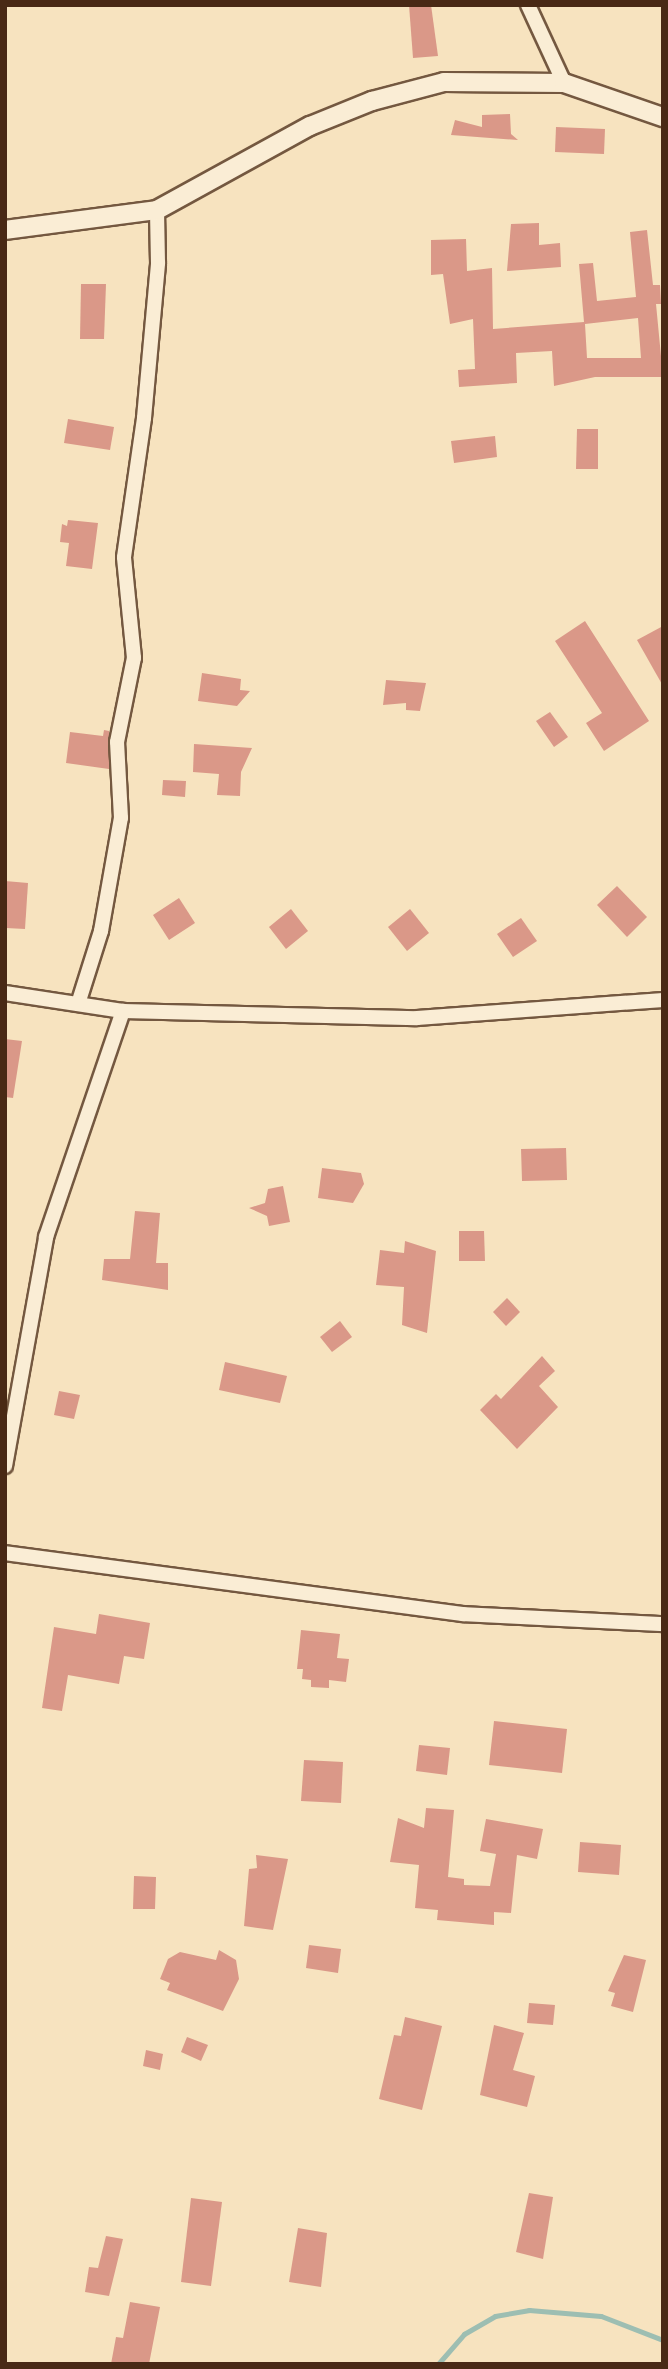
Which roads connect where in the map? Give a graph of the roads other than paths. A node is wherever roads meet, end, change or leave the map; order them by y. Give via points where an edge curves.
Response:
1 (528, 5) edge
2 (564, 83) junction
3 (663, 117) edge
4 (157, 211) junction
5 (5, 230) edge
6 (5, 993) edge
7 (663, 1000) edge
8 (78, 1004) junction
9 (123, 1011) junction
10 (5, 1466) edge
11 (5, 1553) edge
12 (663, 1625) edge

1 - 2 street
2 - 3 street
2 - 4 street via 444,82 372,101 310,126
4 - 5 street
4 - 8 street via 146,392 124,557 134,658 118,732 121,818 101,931
6 - 8 street
7 - 9 street via 417,1018
8 - 9 street
9 - 10 street via 46,1237
11 - 12 street via 463,1614

